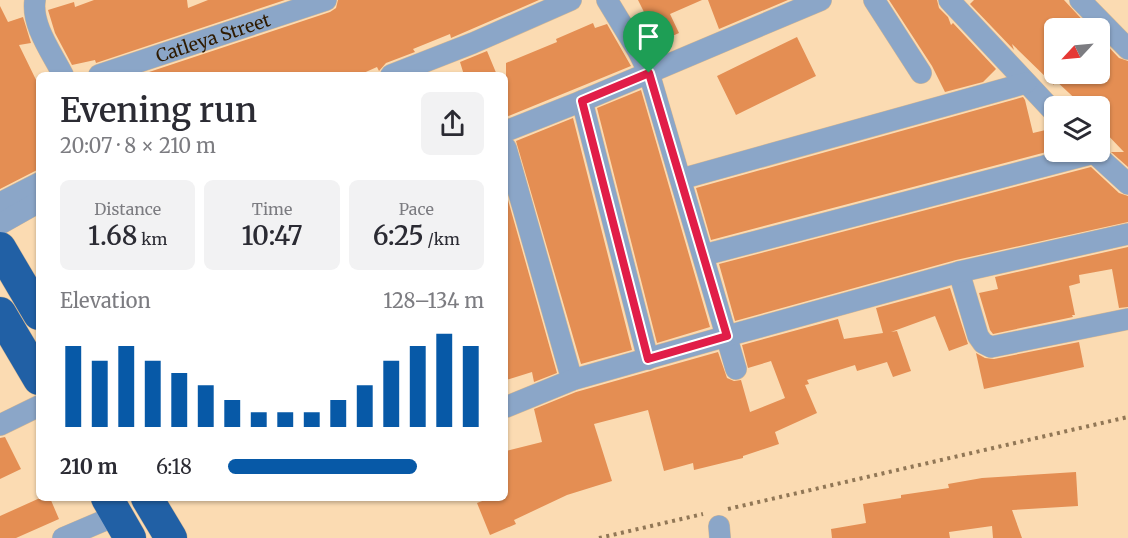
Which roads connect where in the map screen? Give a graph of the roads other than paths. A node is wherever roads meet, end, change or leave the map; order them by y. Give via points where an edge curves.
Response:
1 (35, 0) edge
2 (326, 0) edge
3 (571, 0) edge
4 (607, 0) edge
5 (820, 0) edge
6 (874, 0) edge
7 (949, 0) edge
8 (1080, 0) edge
9 (1128, 49) edge
10 (62, 72) edge
11 (108, 72) edge
12 (399, 72) edge
13 (649, 73) junction
14 (921, 73) dead end
15 (1026, 83) junction
16 (582, 101) junction
17 (1044, 102) edge
18 (508, 130) edge
19 (508, 155) edge
20 (1055, 162) edge
21 (1104, 162) edge
22 (681, 179) junction
23 (1128, 184) edge
24 (36, 185) edge
25 (0, 203) edge
26 (36, 204) edge
27 (0, 224) edge
28 (1128, 234) edge
29 (0, 248) edge
30 (704, 255) junction
31 (959, 272) junction
32 (36, 309) edge
33 (1128, 319) edge
34 (3, 324) edge
35 (727, 336) junction
36 (648, 359) junction
37 (736, 369) dead end
38 (36, 374) edge
39 (572, 380) junction
40 (508, 406) edge
41 (36, 407) edge
42 (0, 425) edge
43 (149, 501) edge
44 (118, 517) edge
45 (169, 537) edge
46 (63, 538) edge

1 - 10 street via 39,24
2 - 11 street, Catleya Street
3 - 12 street
4 - 13 street
5 - 13 street
6 - 14 street
7 - 15 street
8 - 9 street
13 - 16 street
13 - 22 street
15 - 17 street
15 - 22 street
16 - 18 street
16 - 36 street
19 - 39 street
20 - 30 street
21 - 23 street
22 - 30 street
24 - 25 street
26 - 27 street
28 - 31 street
29 - 32 highway
30 - 35 street
31 - 33 street via 978,336 991,347
31 - 35 street
34 - 38 highway
35 - 36 street
35 - 37 street
36 - 39 street
39 - 40 street
41 - 42 street
43 - 45 highway
44 - 46 street

